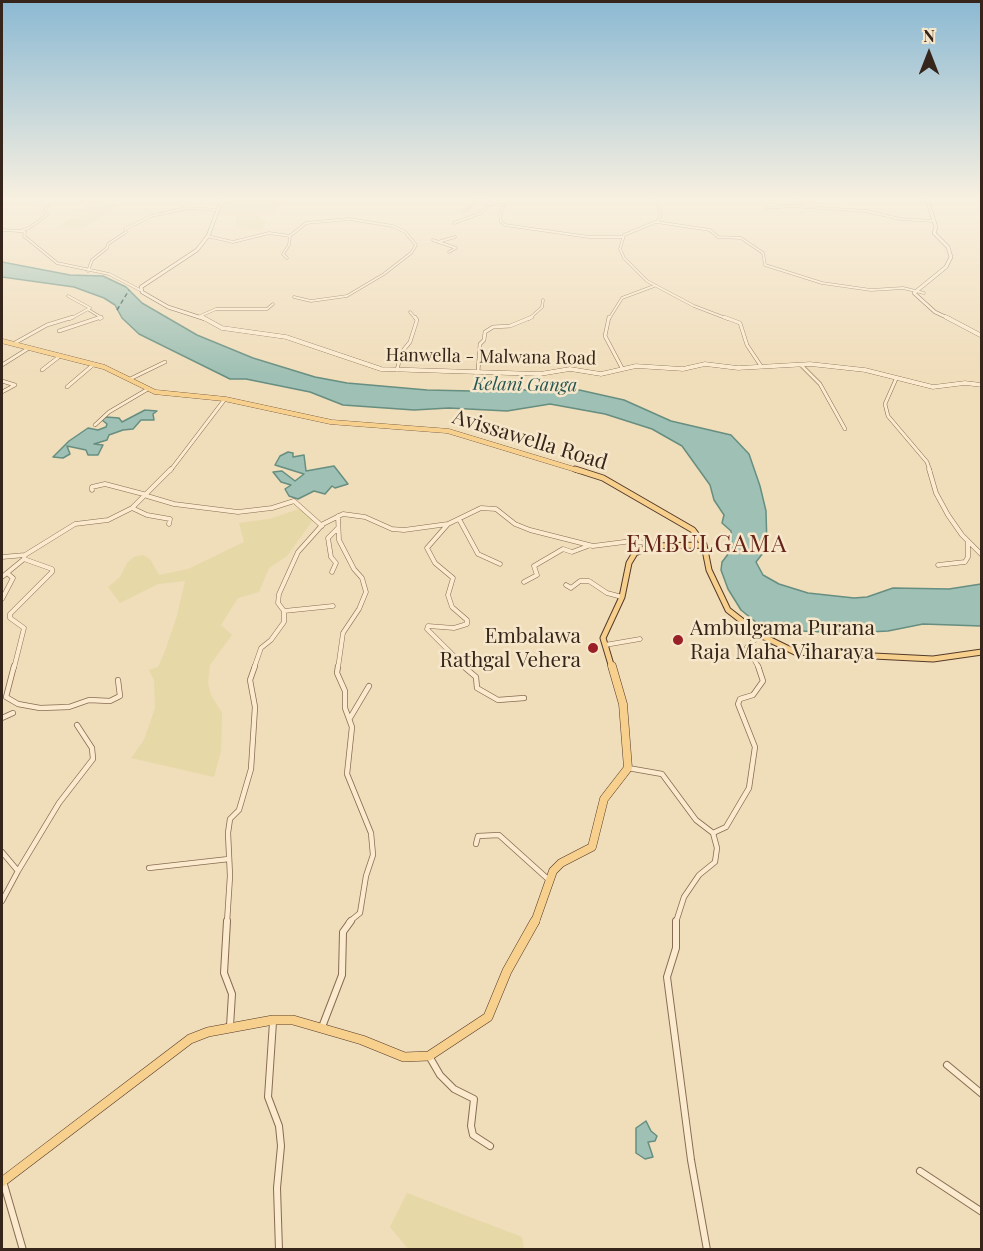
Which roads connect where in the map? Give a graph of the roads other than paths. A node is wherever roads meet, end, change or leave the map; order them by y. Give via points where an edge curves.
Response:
1 (51, 258) edge
2 (94, 258) edge
3 (188, 258) edge
4 (404, 258) edge
5 (624, 258) edge
6 (764, 258) edge
7 (950, 258) edge
8 (88, 271) junction
9 (655, 286) junction
10 (140, 290) junction
11 (915, 290) junction
12 (924, 293) dead end
13 (68, 296) dead end
14 (294, 297) dead end
15 (543, 300) dead end
16 (273, 304) dead end
17 (88, 310) junction
18 (411, 312) dead end
19 (200, 316) junction
20 (981, 328) edge
21 (975, 330) junction
22 (59, 331) dead end
23 (981, 336) edge
24 (3, 343) edge
25 (12, 344) junction
26 (31, 347) junction
27 (60, 356) junction
28 (165, 362) dead end
29 (94, 364) junction
30 (799, 364) junction
31 (2, 365) edge
32 (761, 366) junction
33 (622, 368) junction
34 (42, 370) dead end
35 (397, 370) junction
36 (478, 372) junction
37 (130, 379) junction
38 (896, 380) junction
39 (2, 381) edge
40 (981, 385) edge
41 (67, 387) dead end
42 (148, 389) junction
43 (2, 392) edge
44 (225, 399) junction
45 (95, 425) dead end
46 (844, 429) dead end
47 (92, 490) dead end
48 (147, 496) junction
49 (132, 508) junction
50 (338, 516) junction
51 (459, 519) junction
52 (169, 524) dead end
53 (448, 524) junction
54 (321, 526) junction
55 (339, 527) junction
56 (968, 542) junction
57 (656, 544) junction
58 (589, 545) junction
59 (704, 545) junction
60 (981, 555) edge
61 (2, 557) edge
62 (24, 557) junction
63 (500, 564) dead end
64 (938, 566) dead end
65 (332, 572) dead end
66 (7, 573) junction
67 (2, 578) edge
68 (524, 582) dead end
69 (566, 585) dead end
70 (622, 597) junction
71 (2, 599) edge
72 (333, 606) dead end
73 (284, 611) junction
74 (745, 625) junction
75 (700, 633) dead end
76 (760, 635) junction
77 (640, 639) dead end
78 (605, 645) junction
79 (981, 652) edge
80 (118, 680) dead end
81 (369, 686) dead end
82 (524, 698) dead end
83 (13, 713) dead end
84 (2, 718) edge
85 (349, 719) junction
86 (77, 726) dead end
87 (628, 768) junction
88 (713, 833) junction
89 (476, 844) dead end
90 (2, 852) edge
91 (229, 859) junction
92 (149, 868) dead end
93 (18, 871) junction
94 (550, 880) junction
95 (2, 901) edge
96 (273, 1020) junction
97 (230, 1027) junction
98 (322, 1029) junction
99 (429, 1056) junction
100 (947, 1065) dead end
101 (981, 1094) edge
102 (490, 1146) dead end
103 (920, 1171) dead end
104 (2, 1181) edge
105 (981, 1212) edge
106 (23, 1250) edge
107 (279, 1250) edge
108 (707, 1250) edge

1 - 8 street
2 - 8 street
3 - 10 street
4 - 14 street via 347,296 311,301
5 - 9 street
6 - 11 street via 765,265 822,283 871,290
7 - 11 street via 946,267
8 - 10 street via 109,274
9 - 32 street via 740,323 747,345
9 - 33 street via 622,298 610,312 605,336
10 - 19 street, Hanwella - Malwana Road via 168,308
11 - 12 street
11 - 21 street via 916,296 935,312
13 - 17 street via 90,307
15 - 36 street via 542,307 531,318 493,327 485,333
16 - 19 street via 267,309 216,309
17 - 22 street via 102,318
17 - 25 street via 47,325
18 - 35 street via 417,320
19 - 35 street, Hanwella - Malwana Road via 222,328 286,337 370,366
20 - 21 street
21 - 23 street
24 - 25 main road, Avissawella Road
25 - 26 main road, Avissawella Road
26 - 27 main road, Avissawella Road
26 - 31 street
27 - 29 main road, Avissawella Road
27 - 34 street
28 - 37 street
29 - 37 main road, Avissawella Road
29 - 41 street
30 - 32 street, Hanwella - Malwana Road
30 - 38 street, Hanwella - Malwana Road via 853,368
30 - 46 street via 820,384
32 - 33 street, Hanwella - Malwana Road
33 - 36 street, Hanwella - Malwana Road via 601,374 570,369 540,374
35 - 36 street, Hanwella - Malwana Road
37 - 42 main road, Avissawella Road
38 - 40 street, Hanwella - Malwana Road via 933,387
38 - 56 street via 885,404 888,416 927,462 936,493
39 - 43 street via 15,385
42 - 44 main road, Avissawella Road
42 - 45 street
44 - 48 street
44 - 59 main road, Avissawella Road via 331,422 448,431 547,460 619,485 693,530
47 - 48 street via 105,484
48 - 49 street
48 - 54 street via 174,504 238,512 294,501
49 - 52 street via 170,519
49 - 62 street via 108,520 75,524
50 - 53 street via 353,514 404,530
50 - 54 street
50 - 55 street
51 - 53 street
51 - 58 street via 482,508 496,509 515,524
51 - 63 street via 478,554
53 - 82 street via 428,548 435,563 453,578 448,595 452,607 467,624 428,629 472,672 477,688 498,700
54 - 73 street via 291,564 279,594 278,603
55 - 65 street via 328,538 336,563
55 - 85 street via 339,540 366,592 343,633 339,651 337,673 345,691
56 - 60 street
56 - 64 street via 969,557 965,562
57 - 58 street
57 - 59 main road
57 - 70 main road via 632,557
58 - 68 street via 572,552 563,549 547,558 534,566 537,575
59 - 74 main road via 720,598
61 - 62 street
62 - 66 street
62 - 80 street via 52,572 10,614 24,628 6,697 40,708 62,708 89,700 110,701 120,696
66 - 67 street
66 - 71 street via 13,578
69 - 70 street via 571,588 585,580
70 - 78 main road via 604,634
72 - 73 street
73 - 91 street via 284,622 261,648 250,680 255,745 239,810 230,819
74 - 75 street
74 - 76 main road
76 - 79 main road via 810,655 933,659
76 - 88 street via 747,647 763,681 753,695 740,699 738,704 755,747 749,789 726,827
77 - 78 street
78 - 87 main road via 623,704
81 - 85 street
83 - 84 street
85 - 98 street via 352,737 347,774 371,833 373,855 360,913 343,932 342,975
86 - 93 street via 92,748 93,759 59,803
87 - 88 street via 662,774 696,820
87 - 94 main road via 604,799 592,847 556,867
88 - 108 street via 715,862 699,875 684,897 675,924 676,948 667,977
89 - 94 street via 478,836 499,835
90 - 93 street
91 - 92 street
91 - 97 street via 224,973 232,994
93 - 95 street
94 - 99 main road via 536,920 505,975 491,1014
96 - 97 main road
96 - 98 main road via 299,1021
96 - 107 street via 268,1097 279,1126 281,1146 277,1188
97 - 104 main road via 190,1039
98 - 99 main road via 404,1057
99 - 102 street via 454,1089 474,1099 473,1135
100 - 101 street
103 - 105 street
104 - 106 street

